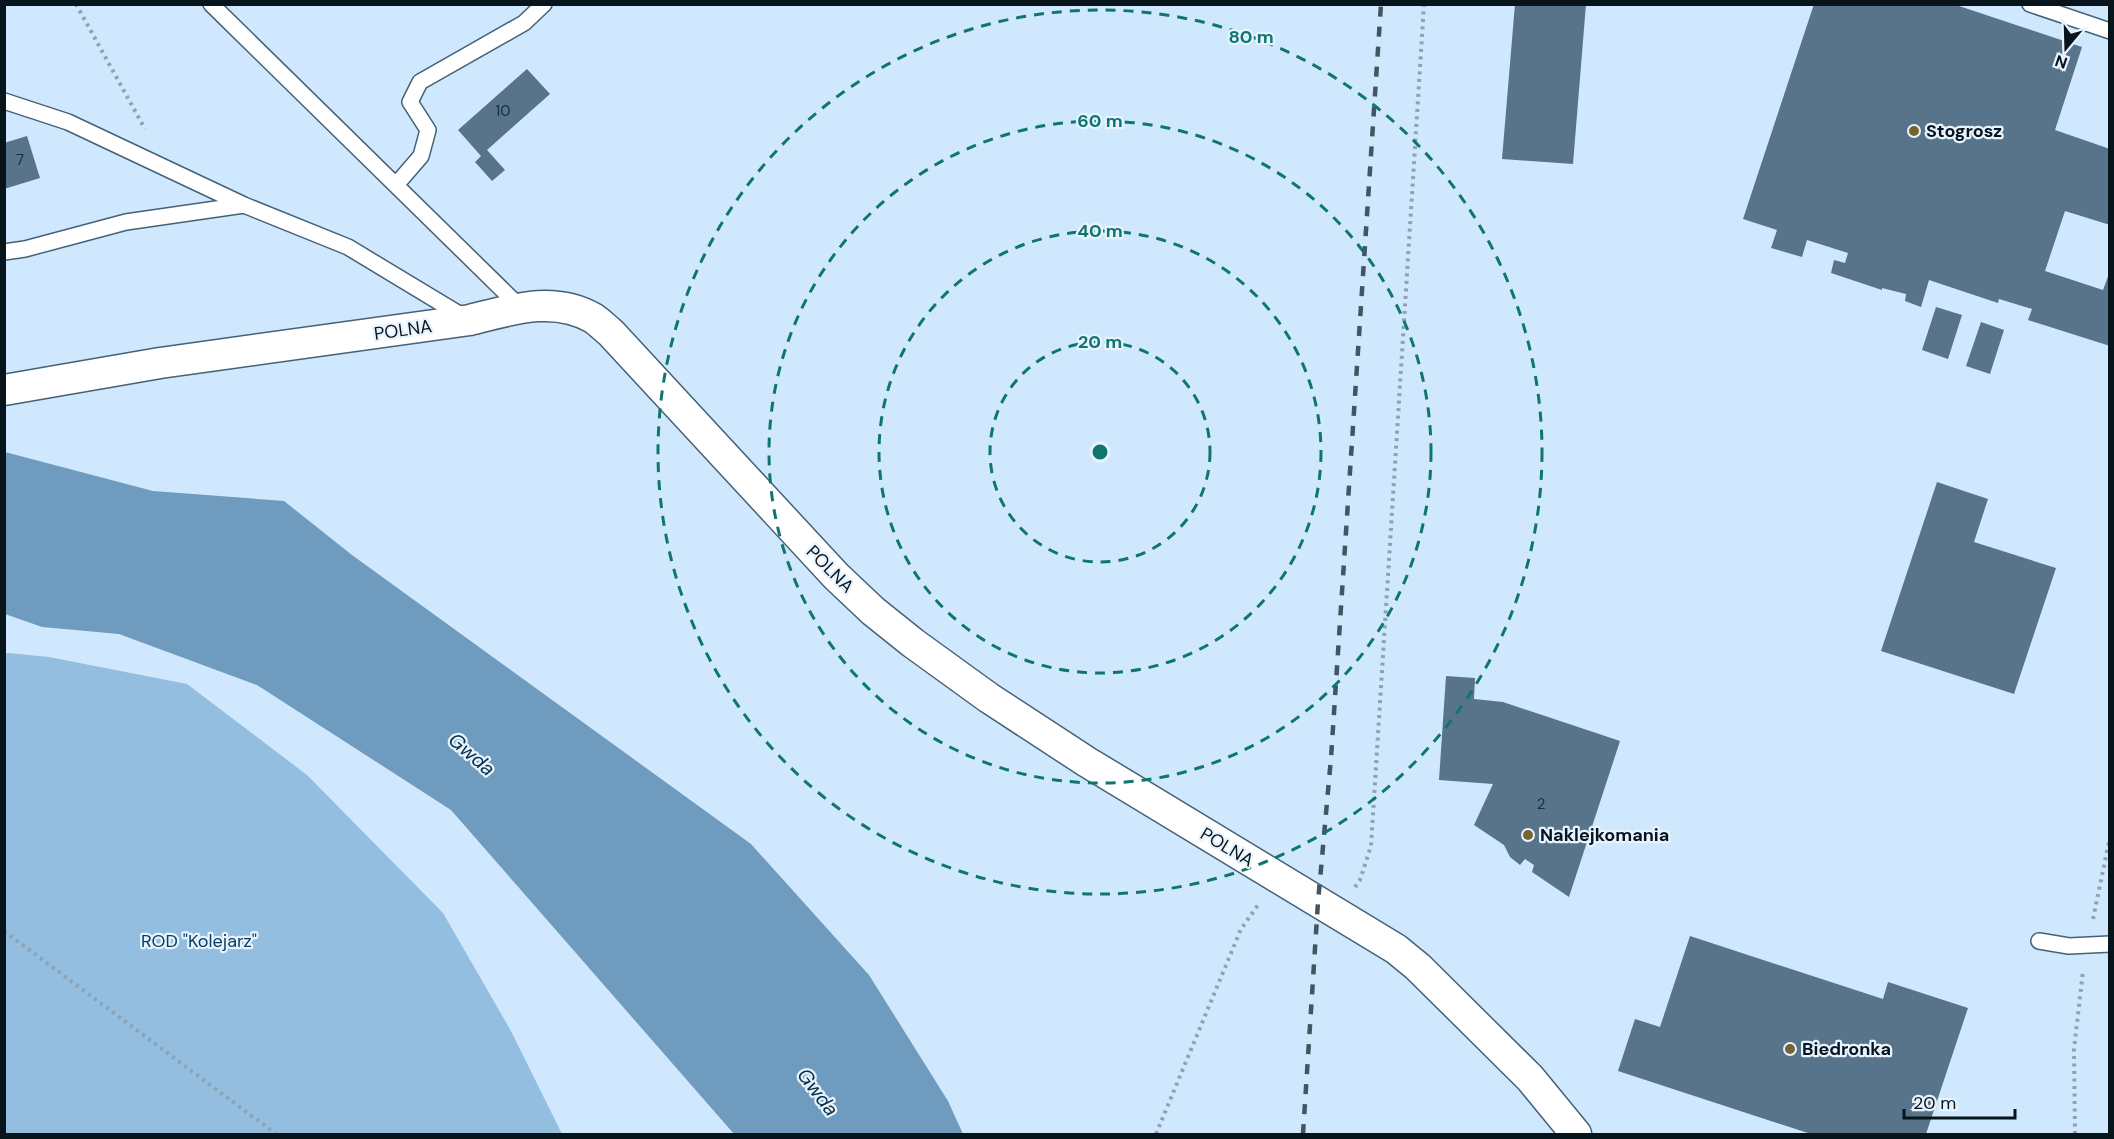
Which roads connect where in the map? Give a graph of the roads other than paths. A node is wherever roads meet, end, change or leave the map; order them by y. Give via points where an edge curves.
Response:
1 (211, 4) edge
2 (544, 4) edge
3 (2030, 4) edge
4 (2109, 31) edge
5 (4, 101) edge
6 (396, 185) junction
7 (244, 205) junction
8 (4, 252) edge
9 (520, 307) junction
10 (470, 320) junction
11 (4, 390) edge
12 (2039, 941) dead end
13 (2109, 944) edge
14 (1576, 1134) edge

1 - 6 lane
2 - 6 lane via 524,23 420,82 410,102 428,130 421,156
3 - 4 lane
5 - 7 lane via 68,122
6 - 9 lane
7 - 8 lane via 126,222
7 - 10 lane via 348,248
9 - 10 street, POLNA
9 - 14 street, POLNA via 558,306 593,318 836,576 913,644 1087,762 1396,949 1530,1078
10 - 11 street, POLNA via 160,363
12 - 13 lane via 2069,946

